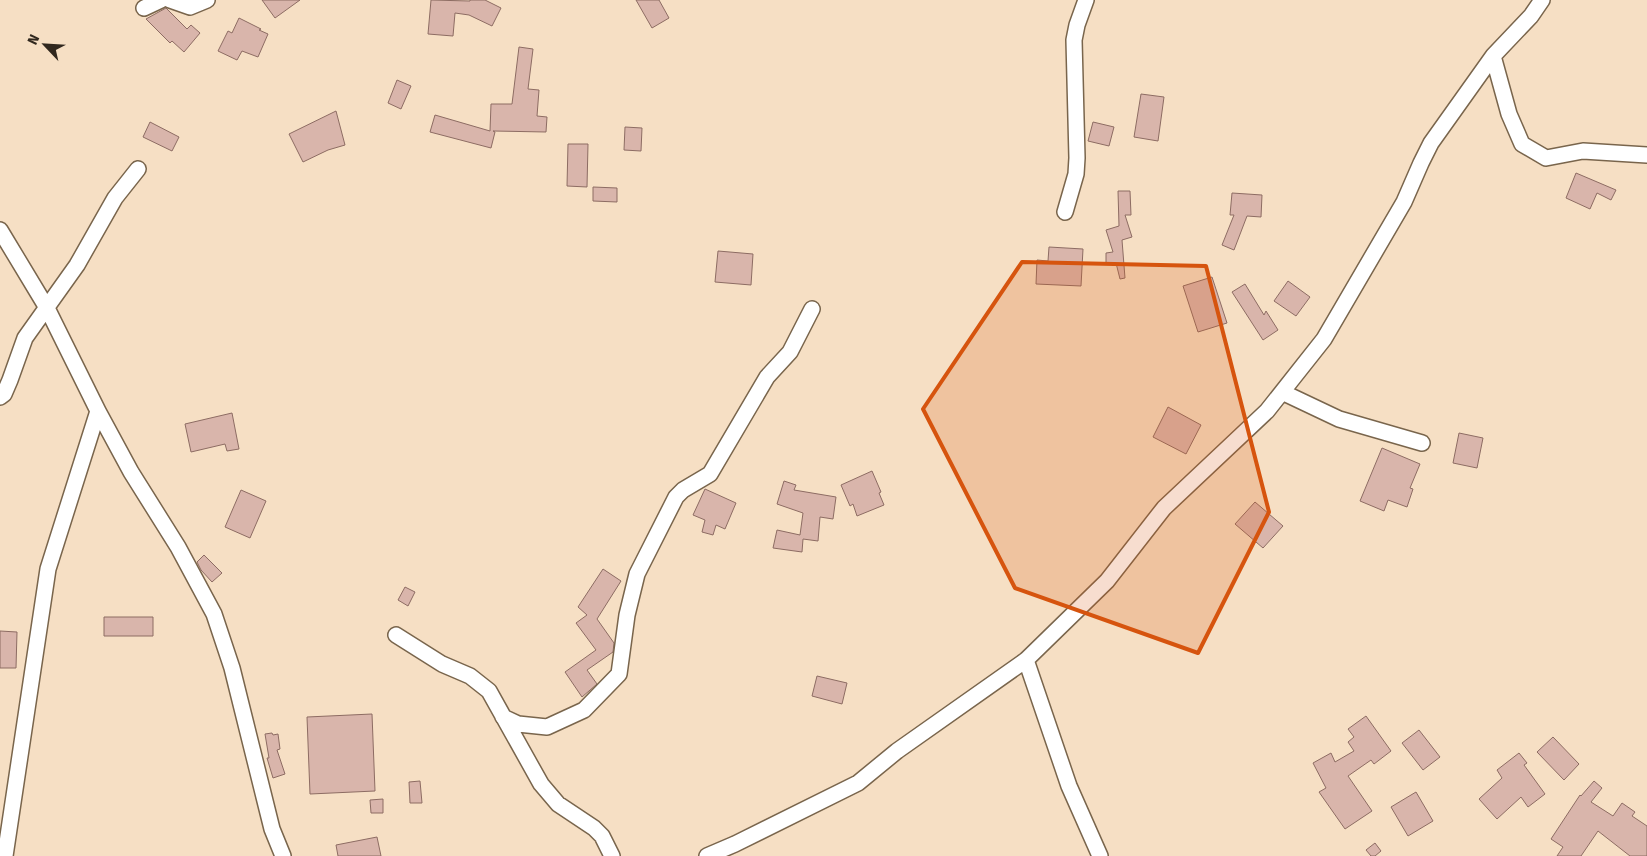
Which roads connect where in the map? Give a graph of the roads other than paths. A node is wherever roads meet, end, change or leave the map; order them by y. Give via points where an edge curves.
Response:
1 (160, 0) edge
2 (170, 0) edge
3 (207, 0) edge
4 (1086, 0) edge
5 (1542, 0) edge
6 (144, 8) dead end
7 (1493, 56) junction
8 (1647, 155) edge
9 (138, 169) dead end
10 (1065, 212) dead end
11 (0, 230) edge
12 (47, 308) junction
13 (812, 309) dead end
14 (1282, 392) junction
15 (0, 397) edge
16 (98, 411) junction
17 (1422, 443) dead end
18 (396, 635) dead end
19 (1026, 660) junction
20 (503, 717) junction
21 (5, 856) edge
22 (283, 856) edge
23 (612, 856) edge
24 (707, 856) edge
25 (1100, 856) edge

1 - 6 street
2 - 3 street via 190,6
4 - 10 street via 1074,40 1077,158
5 - 7 street
7 - 8 street via 1509,114 1522,144 1546,158 1583,151
7 - 14 street via 1431,143 1404,202 1324,340
9 - 12 street via 115,198 77,265
11 - 12 street
12 - 15 street via 24,338 10,380
12 - 16 street
13 - 20 street via 790,352 767,377 710,474 676,498 637,574 626,615 619,674 584,710 547,727 518,724
14 - 17 street via 1339,419
14 - 19 street via 1267,411 1164,508 1107,581
16 - 21 street via 48,569
16 - 22 street via 214,614 242,705 272,829
18 - 20 street via 489,690
19 - 24 street via 858,783
19 - 25 street via 1069,786
20 - 23 street via 550,795 594,828

